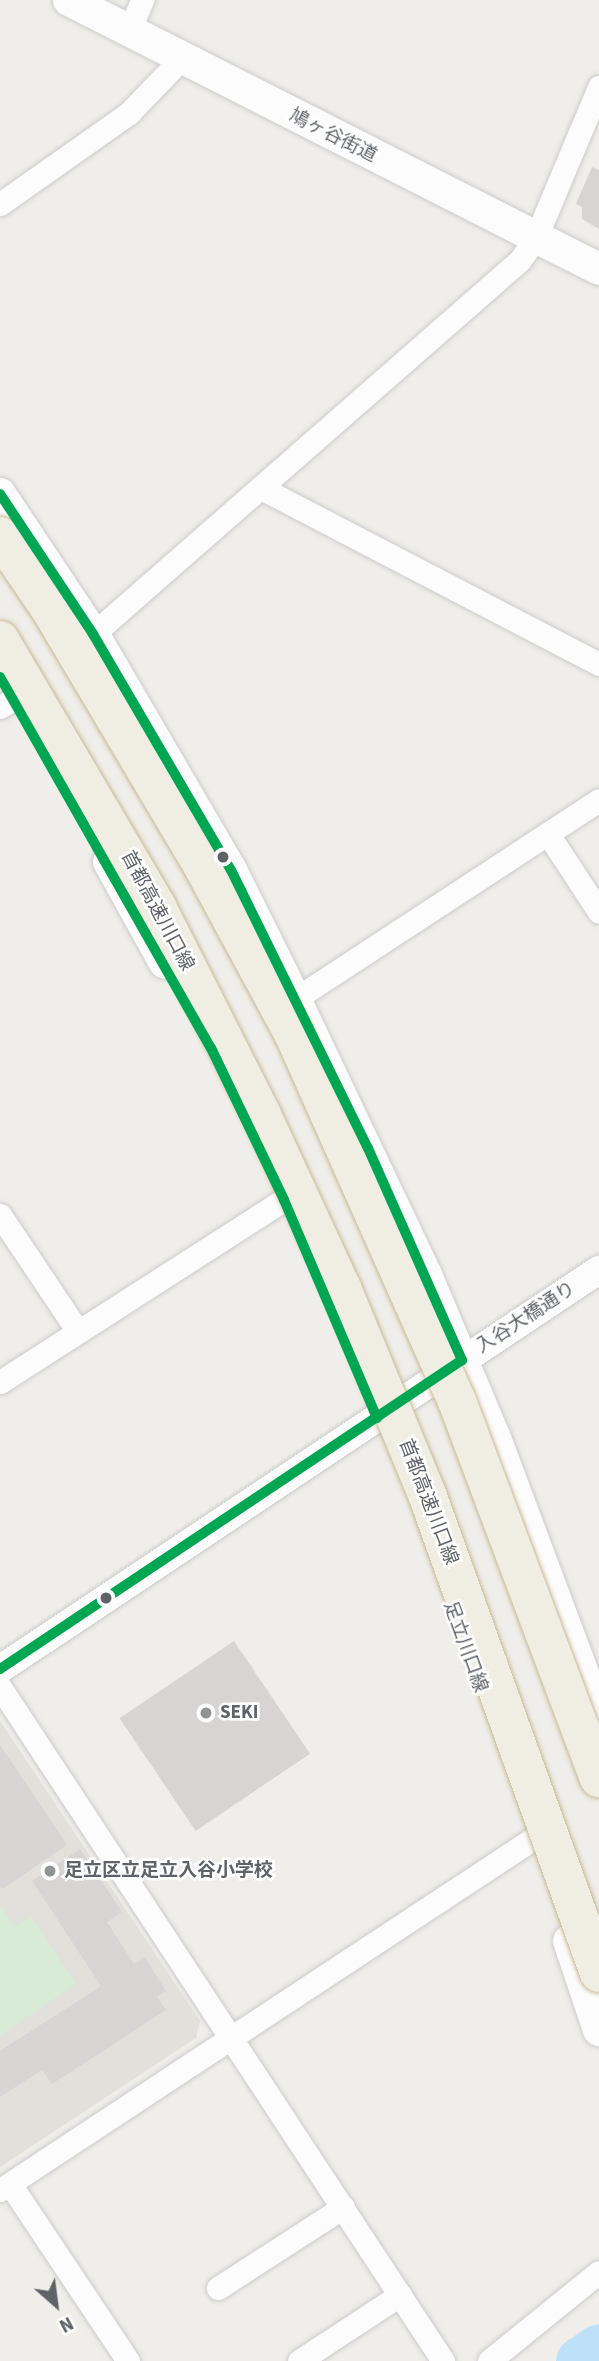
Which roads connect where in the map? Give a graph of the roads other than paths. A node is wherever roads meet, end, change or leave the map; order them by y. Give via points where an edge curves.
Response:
1 (69, 0) edge
2 (142, 0) edge
3 (129, 31) junction
4 (181, 59) junction
5 (599, 87) edge
6 (0, 204) edge
7 (536, 237) junction
8 (599, 269) edge
9 (261, 488) junction
10 (0, 494) edge
11 (0, 536) edge
12 (0, 577) edge
13 (93, 634) junction
14 (0, 640) edge
15 (599, 664) edge
16 (5, 694) edge
17 (599, 800) edge
18 (548, 834) junction
19 (599, 912) edge
20 (295, 999) junction
21 (284, 1200) junction
22 (0, 1215) edge
23 (599, 1270) edge
24 (77, 1330) junction
25 (462, 1360) junction
26 (0, 1382) edge
27 (377, 1418) junction
28 (0, 1670) edge
29 (0, 1686) edge
30 (599, 1716) edge
31 (599, 1778) edge
32 (599, 1794) edge
33 (534, 1838) junction
34 (599, 1973) edge
35 (599, 2029) edge
36 (233, 2038) junction
37 (5, 2187) edge
38 (343, 2207) junction
39 (599, 2272) edge
40 (218, 2288) dead end
41 (400, 2295) junction
42 (128, 2361) edge
43 (299, 2361) edge
44 (443, 2361) edge
45 (489, 2361) edge

1 - 3 main road, 鳩ヶ谷街道
2 - 3 street
3 - 4 main road, 鳩ヶ谷街道
4 - 6 street via 129,113
4 - 7 main road, 鳩ヶ谷街道
5 - 7 street
7 - 8 main road, 鳩ヶ谷街道
7 - 9 street via 520,260
9 - 13 street
9 - 15 street
10 - 13 main road
11 - 31 highway, bridge via 50,609 202,865 293,1033 457,1401
12 - 32 highway via 180,875 273,1045 406,1333
13 - 20 main road via 231,870
14 - 34 highway, 首都高速川口線, bridge via 157,907 261,1113 342,1288 427,1494
16 - 21 main road, 足立川口線 via 198,1024
17 - 18 street
18 - 19 street
18 - 20 street
20 - 25 main road via 368,1148
21 - 24 street
21 - 27 main road, 足立川口線
22 - 24 street
23 - 25 street, 入谷大橋通り
24 - 26 street
25 - 27 street, 入谷大橋通り
25 - 30 main road
27 - 28 street, 入谷大橋通り
27 - 33 main road, 足立川口線
29 - 36 street
33 - 35 main road, 足立川口線
33 - 36 street
36 - 37 street
36 - 38 street
37 - 42 street
38 - 40 street
38 - 41 street
39 - 45 street
41 - 43 street
41 - 44 street

